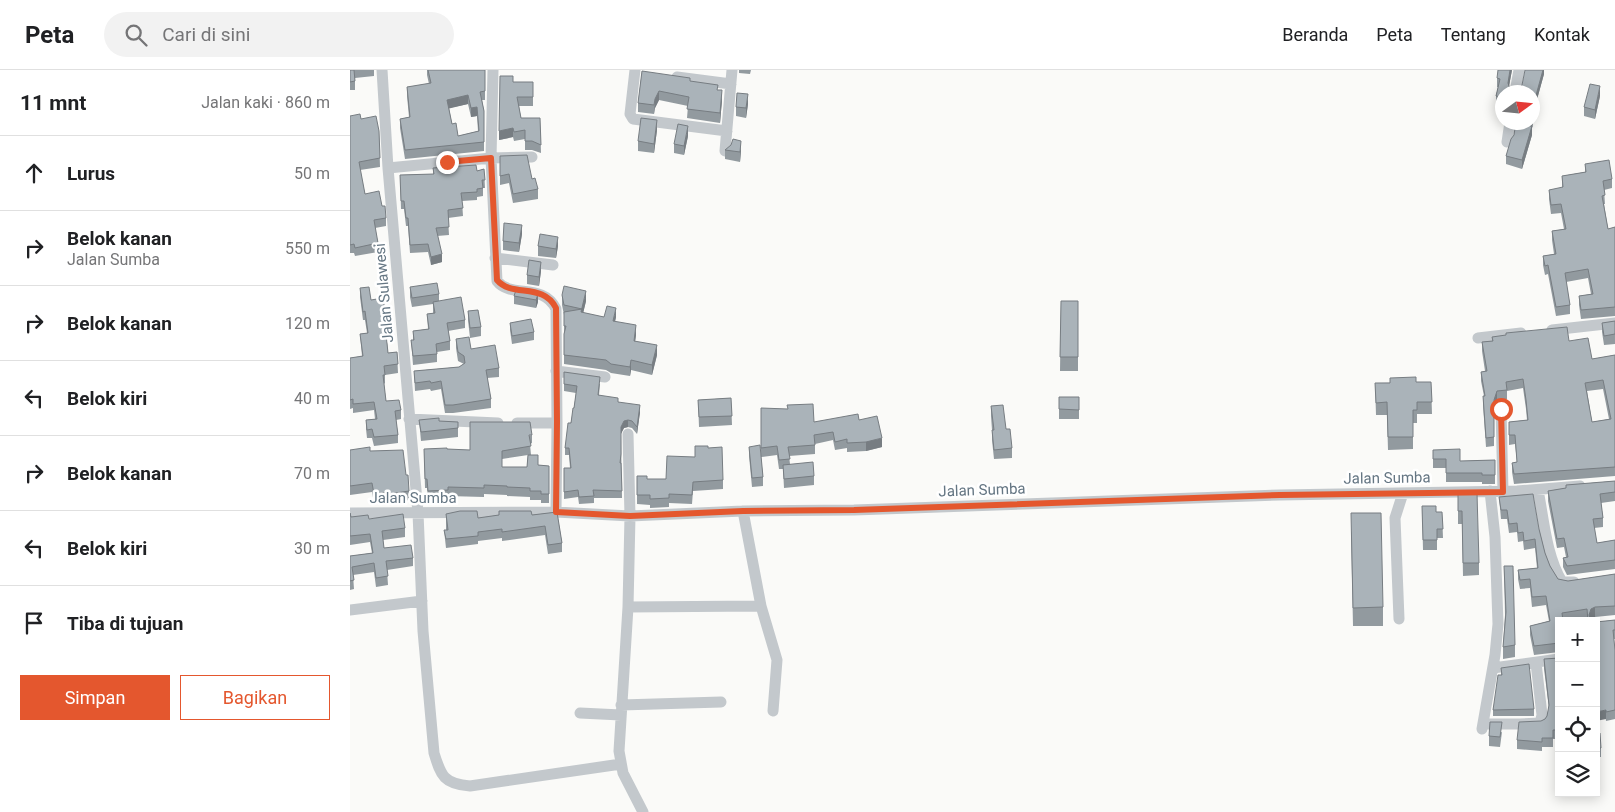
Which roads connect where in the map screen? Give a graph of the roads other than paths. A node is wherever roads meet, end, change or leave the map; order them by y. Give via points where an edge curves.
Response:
1 (382, 70) edge
2 (493, 70) edge
3 (732, 70) edge
4 (1519, 70) edge
5 (638, 72) edge
6 (661, 75) edge
7 (731, 84) junction
8 (1516, 85) edge
9 (1509, 130) edge
10 (727, 131) junction
11 (1507, 142) dead end
12 (725, 151) edge
13 (532, 156) dead end
14 (491, 158) junction
15 (388, 168) junction
16 (495, 258) junction
17 (552, 265) dead end
18 (1615, 322) edge
19 (1478, 338) dead end
20 (556, 371) junction
21 (605, 377) dead end
22 (1501, 409) dead end
23 (410, 419) junction
24 (557, 422) junction
25 (628, 434) dead end
26 (1596, 484) edge
27 (1538, 490) junction
28 (1490, 491) junction
29 (1503, 492) junction
30 (1404, 493) junction
31 (743, 511) junction
32 (556, 512) junction
33 (350, 513) edge
34 (418, 513) junction
35 (630, 516) junction
36 (1586, 580) edge
37 (422, 601) junction
38 (760, 606) junction
39 (628, 607) junction
40 (350, 610) edge
41 (1399, 619) dead end
42 (1555, 660) edge
43 (1536, 663) junction
44 (1493, 668) junction
45 (721, 702) dead end
46 (621, 710) junction
47 (773, 712) dead end
48 (580, 713) dead end
49 (621, 764) junction
50 (643, 812) edge

1 - 15 street, Jalan Sulawesi
2 - 14 street
3 - 7 street
4 - 8 street
5 - 10 street via 630,114 633,119
6 - 7 street
7 - 10 street
9 - 11 street
10 - 12 street
13 - 14 street
14 - 15 street
14 - 16 street
15 - 23 street, Jalan Sulawesi via 410,372
16 - 17 street
16 - 20 street via 497,280 504,287 536,293 553,302 556,308
18 - 19 street
20 - 21 street
20 - 24 street
22 - 29 street
23 - 24 street
23 - 34 street, Jalan Sulawesi
24 - 32 street
25 - 35 street
26 - 27 street, Jalan Sumba
27 - 29 street, Jalan Sumba
27 - 36 street via 1557,574 1562,582
28 - 29 street, Jalan Sumba
28 - 30 street, Jalan Sumba
28 - 44 street via 1498,624
30 - 31 street, Jalan Sumba
30 - 41 street via 1391,519
31 - 35 street, Jalan Sumba
31 - 38 street
32 - 34 street, Jalan Sumba
32 - 35 street, Jalan Sumba
33 - 34 street, Jalan Sumba
34 - 37 street, Jalan Sulawesi
35 - 39 street
37 - 40 street
37 - 49 street, Jalan Sulawesi via 434,753 446,780 470,786
38 - 39 street
38 - 47 street via 777,660
39 - 46 street
42 - 43 street
43 - 44 street
43 - 44 street via 1542,715 1540,723 1482,726
45 - 46 street
46 - 48 street
46 - 49 street
49 - 50 street

